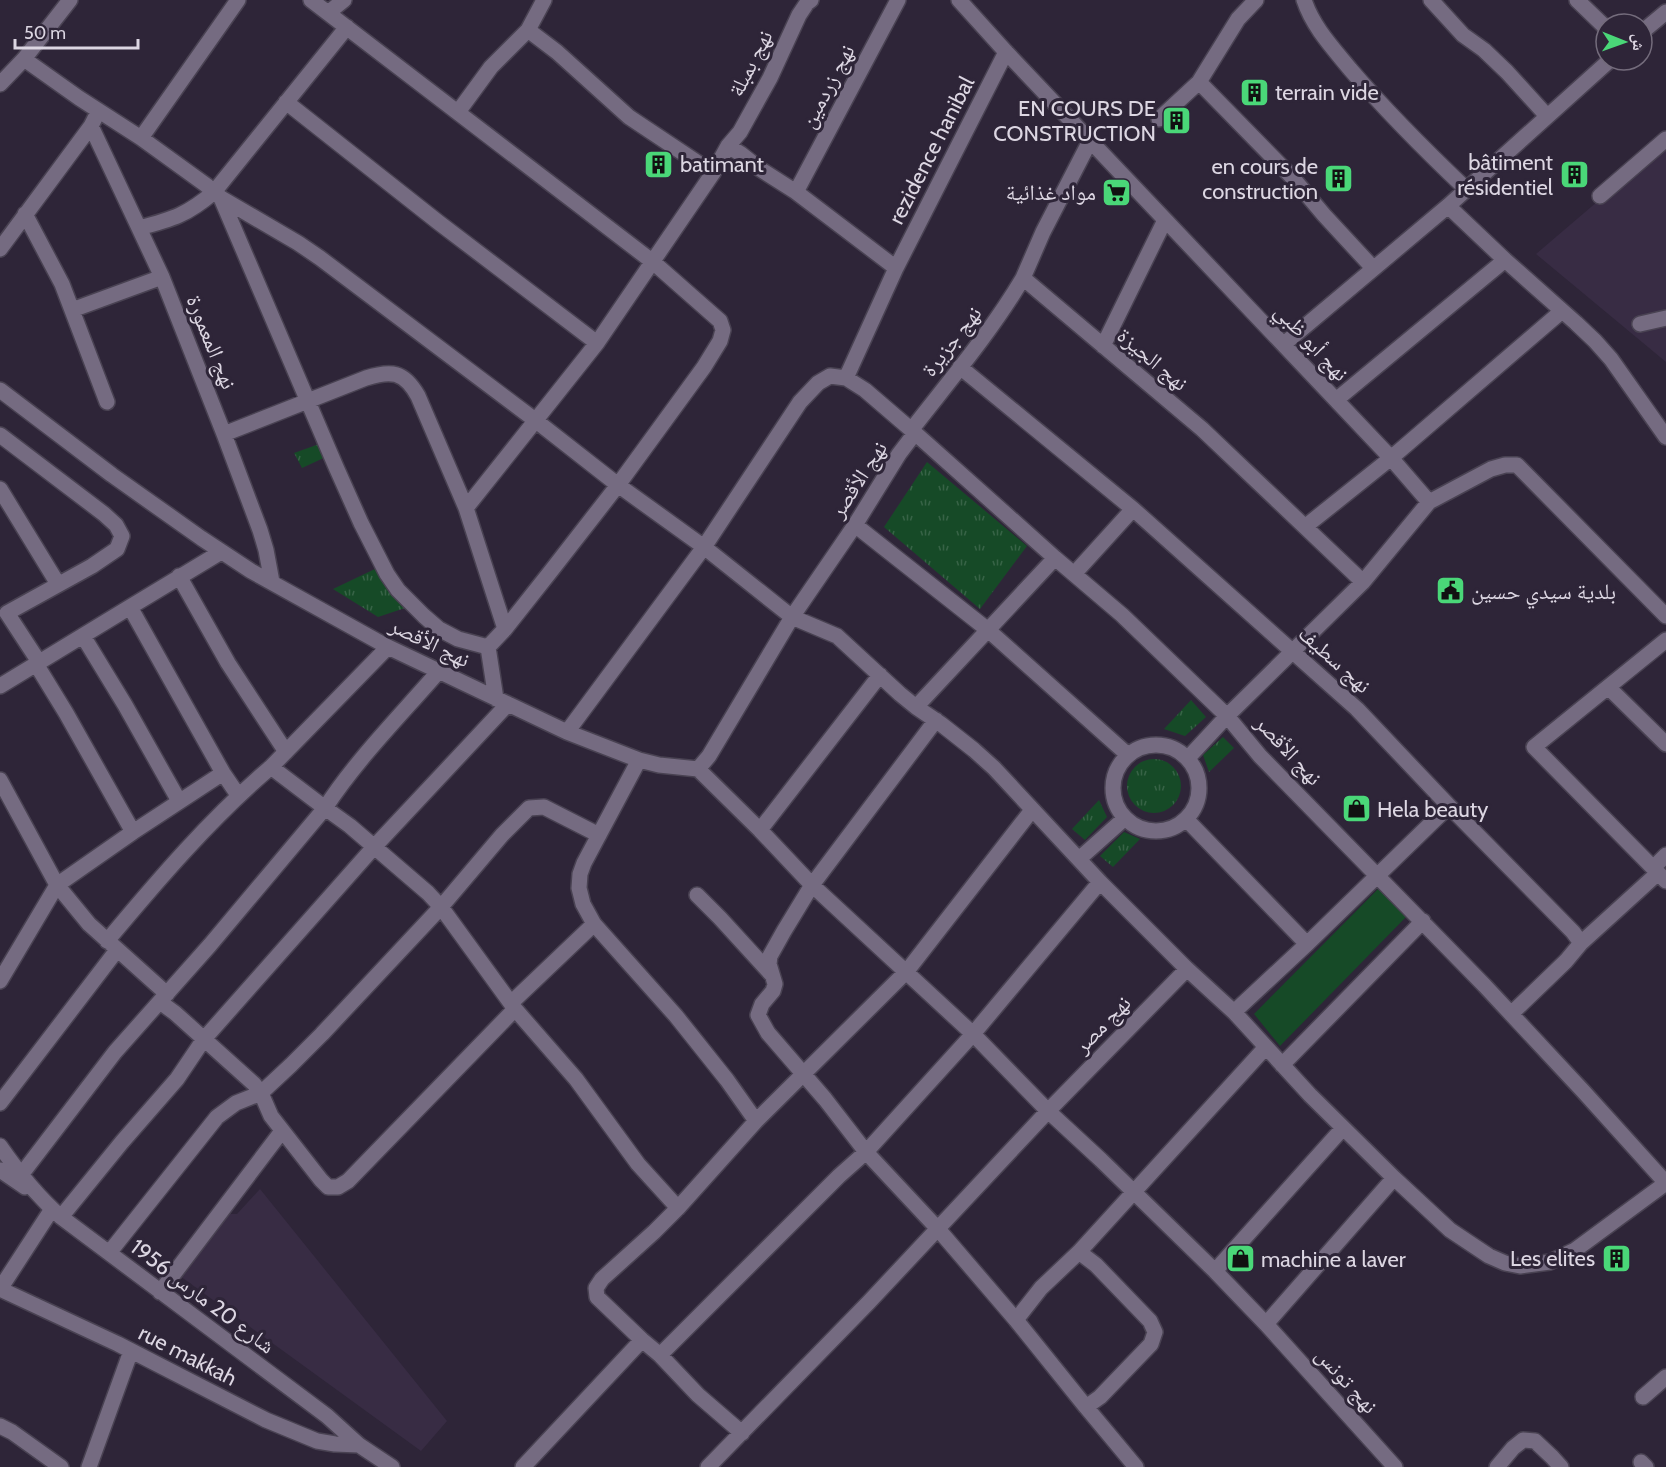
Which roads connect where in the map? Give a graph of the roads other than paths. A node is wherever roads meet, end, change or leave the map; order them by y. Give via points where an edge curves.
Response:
1 (70, 0) edge
2 (238, 0) edge
3 (311, 0) edge
4 (344, 0) edge
5 (544, 0) edge
6 (811, 0) edge
7 (898, 0) edge
8 (959, 0) edge
9 (1256, 0) edge
10 (1304, 0) edge
11 (1431, 0) edge
12 (1577, 0) edge
13 (1666, 12) edge
14 (328, 13) junction
15 (1594, 16) edge
16 (1654, 22) edge
17 (347, 27) junction
18 (528, 30) junction
19 (1006, 52) junction
20 (24, 59) junction
21 (1596, 72) edge
22 (1199, 82) junction
23 (0, 84) edge
24 (286, 102) junction
25 (98, 111) junction
26 (458, 112) junction
27 (1547, 116) junction
28 (1159, 119) dead end
29 (91, 126) junction
30 (141, 138) junction
31 (1666, 139) edge
32 (1090, 141) junction
33 (728, 146) junction
34 (713, 173) junction
35 (1466, 189) junction
36 (796, 192) junction
37 (218, 195) junction
38 (1600, 196) dead end
39 (1448, 206) junction
40 (25, 214) junction
41 (1165, 219) junction
42 (139, 228) junction
43 (0, 249) edge
44 (1505, 260) junction
45 (653, 262) junction
46 (896, 268) junction
47 (1373, 268) junction
48 (162, 277) junction
49 (1023, 278) junction
50 (72, 310) junction
51 (1562, 311) junction
52 (1666, 318) edge
53 (1641, 324) dead end
54 (597, 343) junction
55 (1284, 344) junction
56 (1103, 345) junction
57 (960, 367) junction
58 (846, 378) junction
59 (0, 390) edge
60 (308, 400) junction
61 (1336, 400) junction
62 (107, 402) dead end
63 (535, 420) junction
64 (913, 431) junction
65 (224, 434) junction
66 (0, 435) edge
67 (1666, 437) edge
68 (1391, 458) junction
69 (618, 485) junction
70 (0, 489) edge
71 (1429, 502) junction
72 (466, 508) junction
73 (1133, 509) junction
74 (855, 525) junction
75 (1306, 526) junction
76 (704, 547) junction
77 (221, 552) junction
78 (1055, 558) junction
79 (1074, 574) junction
80 (179, 576) junction
81 (272, 582) junction
82 (1363, 582) junction
83 (58, 584) junction
84 (3, 607) edge
85 (130, 607) junction
86 (1666, 616) edge
87 (792, 617) junction
88 (505, 629) junction
89 (988, 630) junction
90 (83, 636) junction
91 (1666, 640) edge
92 (388, 647) junction
93 (488, 647) junction
94 (1293, 651) junction
95 (38, 663) junction
96 (439, 671) junction
97 (880, 675) junction
98 (0, 686) edge
99 (1608, 687) junction
100 (502, 701) junction
101 (916, 707) junction
102 (1227, 716) junction
103 (936, 720) junction
104 (567, 732) junction
105 (1666, 744) edge
106 (285, 752) junction
107 (1128, 754) junction
108 (1188, 758) junction
109 (639, 760) junction
110 (271, 767) junction
111 (698, 769) junction
112 (223, 773) junction
113 (0, 781) edge
114 (238, 795) junction
115 (179, 801) junction
116 (1449, 806) junction
117 (325, 808) junction
118 (1032, 810) junction
119 (1125, 818) junction
120 (1186, 819) junction
121 (760, 830) junction
122 (133, 832) junction
123 (599, 835) junction
124 (374, 848) junction
125 (1666, 855) edge
126 (1079, 859) junction
127 (1378, 874) junction
128 (1659, 874) edge
129 (1100, 882) junction
130 (57, 885) junction
131 (812, 885) junction
132 (697, 895) dead end
133 (441, 907) junction
134 (1423, 921) junction
135 (594, 924) junction
136 (1581, 943) junction
137 (1307, 944) junction
138 (112, 946) junction
139 (1187, 969) junction
140 (907, 971) junction
141 (774, 977) junction
142 (0, 981) edge
143 (164, 998) junction
144 (513, 1006) junction
145 (1234, 1012) junction
146 (1511, 1014) junction
147 (973, 1034) junction
148 (204, 1039) junction
149 (1266, 1047) junction
150 (1282, 1065) junction
151 (805, 1074) junction
152 (261, 1093) junction
153 (0, 1103) edge
154 (1048, 1111) junction
155 (756, 1121) junction
156 (1343, 1128) junction
157 (282, 1131) junction
158 (0, 1146) edge
159 (866, 1152) junction
160 (0, 1170) edge
161 (21, 1175) junction
162 (1394, 1178) junction
163 (1666, 1183) edge
164 (1134, 1192) junction
165 (39, 1196) junction
166 (678, 1208) junction
167 (56, 1213) junction
168 (938, 1229) junction
169 (1079, 1252) junction
170 (109, 1253) junction
171 (1215, 1271) junction
172 (0, 1289) edge
173 (160, 1292) junction
174 (1016, 1320) junction
175 (1266, 1324) junction
176 (642, 1340) junction
177 (131, 1351) junction
178 (660, 1354) junction
179 (1666, 1377) edge
180 (1643, 1397) dead end
181 (1086, 1407) junction
182 (0, 1425) edge
183 (742, 1433) junction
184 (359, 1445) junction
185 (61, 1467) edge
186 (89, 1467) edge
187 (392, 1467) edge
188 (524, 1467) edge
189 (708, 1467) edge
190 (1136, 1467) edge
191 (1395, 1467) edge
192 (1497, 1467) edge
193 (1561, 1467) edge

1 - 20 street
2 - 30 street
3 - 14 street
4 - 14 street
5 - 18 street
6 - 33 street, نهج بمبلة via 799,15 740,132
7 - 36 street, نهج زردمين
8 - 19 street, نهج أبو ظبي
9 - 22 street via 1238,19
10 - 35 street via 1322,36
11 - 27 street
12 - 15 street
13 - 16 street
14 - 17 street
17 - 24 street
17 - 26 street
18 - 26 street via 491,67
18 - 34 street via 629,117
19 - 32 street, نهج أبو ظبي
19 - 46 street, rezidence hanibal
20 - 23 street
20 - 25 street
21 - 27 street
22 - 28 street
22 - 47 street via 1292,177
24 - 37 street
24 - 54 street
25 - 29 street
25 - 30 street
26 - 45 street
27 - 35 street
29 - 40 street
29 - 42 street, نهج المعمورة
30 - 37 street
31 - 38 street
32 - 41 street, نهج أبو ظبي
32 - 49 street
33 - 34 street, نهج بمبلة
33 - 36 street
34 - 45 street, نهج بمبلة
35 - 39 street
36 - 46 street
37 - 42 street via 183,214
37 - 60 street
37 - 63 street via 320,258
39 - 44 street
39 - 47 street
40 - 43 street
40 - 50 street
41 - 55 street, نهج أبو ظبي
41 - 56 street
42 - 48 street, نهج المعمورة
44 - 51 street
44 - 61 street
45 - 54 street, نهج بمبلة
45 - 69 street via 720,321 723,330 704,367
46 - 58 street, rezidence hanibal
47 - 55 street
48 - 50 street
48 - 65 street, نهج المعمورة
49 - 56 street, نهج الجيزة
49 - 57 street, نهج جزيرة
50 - 62 street
51 - 67 street via 1611,359
51 - 68 street
52 - 53 street
54 - 63 street, نهج بمبلة
55 - 61 street, نهج أبو ظبي
56 - 75 street, نهج الجيزة via 1202,429
57 - 64 street, نهج جزيرة
57 - 73 street, نهج سطيف
58 - 64 street
58 - 76 street via 830,376 800,402
59 - 77 street, نهج الأقصر
60 - 65 street
60 - 72 street via 381,373 399,374 418,396
60 - 93 street via 353,504 398,590 439,629
61 - 68 street, نهج أبو ظبي
63 - 69 street
63 - 72 street, نهج بمبلة
64 - 74 street, نهج الأقصر
64 - 78 street, نهج الأقصر
65 - 81 street, نهج المعمورة via 260,530
66 - 83 street via 104,514 121,532 117,549
68 - 71 street, نهج أبو ظبي
68 - 75 street
69 - 76 street
69 - 88 street
70 - 83 street
71 - 82 street
71 - 86 street via 1491,469 1517,465
72 - 88 street
73 - 79 street
73 - 94 street, نهج سطيف
74 - 87 street, نهج الأقصر
74 - 89 street
75 - 82 street, نهج الجيزة
76 - 87 street
76 - 104 street
77 - 80 street
77 - 81 street, نهج الأقصر
78 - 79 street, نهج الأقصر
78 - 89 street
79 - 102 street, نهج الأقصر
80 - 85 street
80 - 106 street
81 - 92 street, نهج الأقصر
82 - 94 street
83 - 84 street
84 - 95 street
85 - 90 street
85 - 112 street
87 - 97 street via 837,636
87 - 111 street, نهج الأقصر
88 - 93 street
89 - 101 street
89 - 107 street
90 - 95 street
90 - 115 street
91 - 99 street
92 - 96 street, نهج الأقصر
92 - 106 street
93 - 100 street
94 - 102 street
94 - 116 street, نهج سطيف via 1357,709
95 - 98 street
95 - 122 street
96 - 100 street, نهج الأقصر
96 - 117 street via 339,786
97 - 101 street
97 - 121 street
99 - 105 street
99 - 128 street via 1534,747
100 - 104 street, نهج الأقصر
100 - 124 street
101 - 103 street
102 - 108 street
102 - 127 street, نهج الأقصر via 1260,756
103 - 118 street via 994,768
103 - 131 street
104 - 109 street, نهج الأقصر
106 - 110 street
107 - 108 street via 1159,744
107 - 119 street via 1120,763 1113,786 1118,808
108 - 120 street via 1195,767 1200,789
109 - 111 street, نهج الأقصر
109 - 123 street
110 - 114 street
110 - 117 street
111 - 121 street, نهج تونس
112 - 114 street
112 - 115 street
113 - 130 street
114 - 138 street via 150,891
115 - 122 street
116 - 127 street
116 - 136 street, نهج سطيف
117 - 124 street
117 - 143 street
118 - 126 street
118 - 140 street
119 - 120 street via 1149,831 1175,827
119 - 126 street
120 - 137 street
121 - 131 street, نهج تونس
122 - 130 street
123 - 133 street via 544,807 529,808
123 - 135 street via 584,863 579,888
124 - 133 street
124 - 148 street
125 - 128 street
126 - 129 street
127 - 134 street, نهج الأقصر
127 - 137 street
128 - 136 street
129 - 139 street
129 - 147 street
130 - 138 street
130 - 142 street
131 - 140 street, نهج تونس
131 - 141 street via 772,950 769,964
132 - 141 street
133 - 144 street
133 - 152 street
134 - 146 street, نهج الأقصر
134 - 150 street
135 - 144 street
135 - 155 street via 676,1016
136 - 146 street
137 - 145 street
138 - 143 street
138 - 153 street
139 - 145 street
139 - 154 street, نهج مصر
140 - 147 street, نهج تونس
140 - 151 street
141 - 151 street via 773,991 758,1015 768,1033
143 - 148 street
143 - 161 street via 115,1052
144 - 157 street via 381,1149 338,1187 328,1187
144 - 166 street via 576,1079 638,1164
145 - 149 street
146 - 163 street, نهج الأقصر
147 - 154 street, نهج تونس
147 - 159 street
148 - 152 street
148 - 167 street via 177,1079
149 - 150 street
149 - 164 street
150 - 156 street
151 - 155 street
151 - 159 street
152 - 157 street
152 - 170 street via 236,1103 218,1117
154 - 164 street, نهج تونس
154 - 168 street, نهج مصر
155 - 166 street
156 - 162 street
156 - 171 street
157 - 173 street
158 - 161 street, شارع 20 مارس 1956
159 - 168 street
159 - 178 street
160 - 165 street
161 - 165 street, شارع 20 مارس 1956
162 - 163 street via 1450,1230 1489,1256 1520,1266 1550,1262 1575,1250
162 - 175 street
164 - 169 street
164 - 171 street, نهج تونس
165 - 167 street, شارع 20 مارس 1956
166 - 176 street via 608,1272 596,1288 597,1297
167 - 170 street, شارع 20 مارس 1956
167 - 172 street
168 - 174 street
168 - 183 street, نهج مصر
169 - 174 street via 1041,1288
169 - 181 street via 1150,1321 1155,1332 1151,1344
170 - 173 street, شارع 20 مارس 1956
171 - 175 street, نهج تونس
172 - 177 street, rue makkah
173 - 184 street, شارع 20 مارس 1956 via 327,1416
174 - 181 street
175 - 191 street, نهج تونس
176 - 178 street
176 - 188 street
177 - 184 street, rue makkah via 306,1437
177 - 186 street
178 - 183 street via 698,1395
179 - 180 street
181 - 190 street
182 - 185 street
183 - 189 street, نهج مصر
184 - 187 street, شارع 20 مارس 1956
192 - 193 street via 1523,1440 1535,1441

